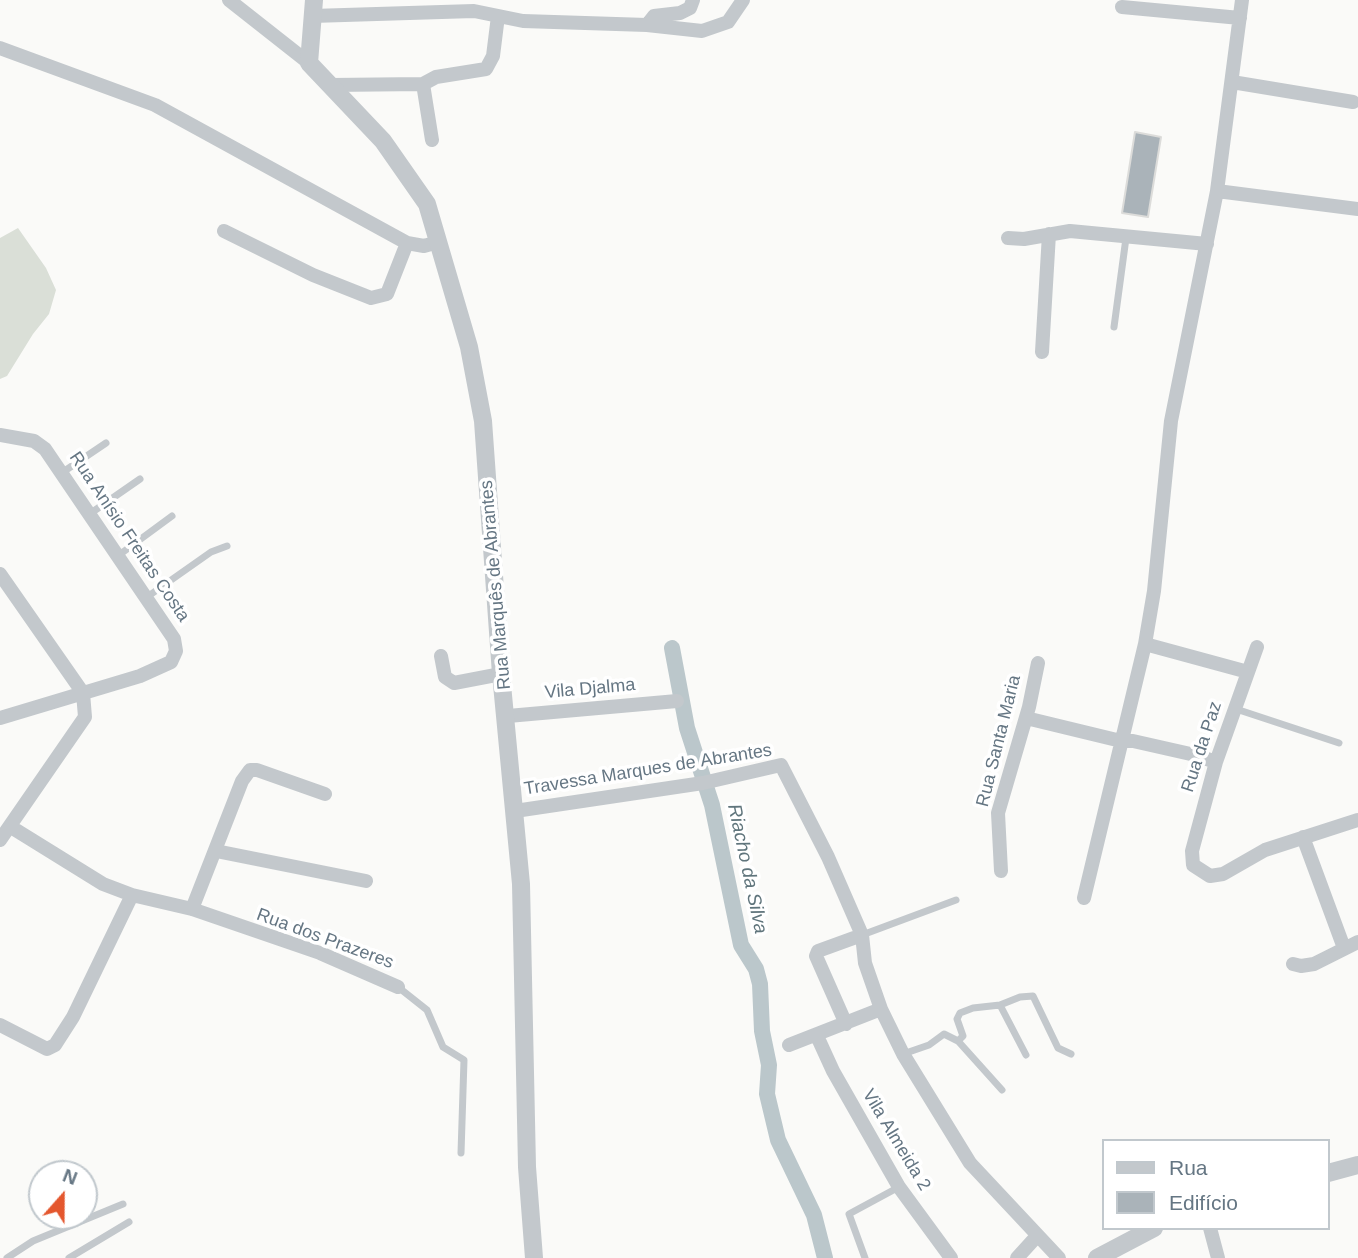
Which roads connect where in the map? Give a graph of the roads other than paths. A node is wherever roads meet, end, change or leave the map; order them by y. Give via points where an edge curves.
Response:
1 (229, 0) edge
2 (693, 0) edge
3 (743, 0) edge
4 (1242, 0) edge
5 (1122, 7) dead end
6 (313, 8) edge
7 (498, 16) junction
8 (1240, 18) junction
9 (647, 24) junction
10 (0, 48) edge
11 (309, 64) junction
12 (1232, 82) junction
13 (423, 84) junction
14 (331, 85) junction
15 (1353, 102) dead end
16 (432, 140) dead end
17 (1217, 191) junction
18 (1358, 209) edge
19 (224, 231) dead end
20 (1049, 234) junction
21 (1008, 238) dead end
22 (1126, 238) junction
23 (438, 242) junction
24 (407, 243) junction
25 (1207, 244) junction
26 (1114, 327) dead end
27 (1042, 352) dead end
28 (0, 435) edge
29 (106, 443) dead end
30 (63, 472) junction
31 (140, 479) dead end
32 (91, 513) junction
33 (172, 516) dead end
34 (227, 546) dead end
35 (119, 555) junction
36 (0, 574) edge
37 (147, 597) junction
38 (1145, 645) junction
39 (1257, 647) dead end
40 (441, 656) dead end
41 (1038, 663) dead end
42 (1248, 672) junction
43 (501, 674) junction
44 (83, 693) junction
45 (677, 701) dead end
46 (1235, 709) junction
47 (508, 716) junction
48 (0, 718) edge
49 (1026, 718) junction
50 (1121, 741) junction
51 (1339, 743) dead end
52 (1216, 762) junction
53 (325, 794) dead end
54 (515, 811) junction
55 (1358, 820) edge
56 (11, 827) junction
57 (1303, 837) junction
58 (0, 840) edge
59 (216, 851) junction
60 (1001, 871) dead end
61 (366, 881) dead end
62 (132, 895) junction
63 (1084, 898) dead end
64 (956, 900) dead end
65 (192, 909) junction
66 (862, 935) junction
67 (1358, 942) edge
68 (1344, 948) junction
69 (1293, 964) dead end
70 (398, 987) joint
71 (1000, 1005) junction
72 (881, 1009) junction
73 (846, 1024) junction
74 (0, 1025) edge
75 (817, 1036) junction
76 (958, 1041) junction
77 (789, 1045) dead end
78 (903, 1054) junction
79 (1071, 1054) dead end
80 (1026, 1055) dead end
81 (1002, 1090) dead end
82 (461, 1153) dead end
83 (1358, 1165) edge
84 (1330, 1172) edge
85 (899, 1187) junction
86 (123, 1204) dead end
87 (129, 1222) dead end
88 (1150, 1230) edge
89 (1211, 1230) edge
90 (1037, 1236) junction
91 (7, 1258) edge
92 (69, 1258) edge
93 (534, 1258) edge
94 (865, 1258) edge
95 (951, 1258) edge
96 (1017, 1258) edge
97 (1059, 1258) edge
98 (1097, 1258) edge
99 (1219, 1258) edge

1 - 11 street, Rua Marquês de Abrantes
2 - 9 street via 690,8 654,16
3 - 9 street via 728,22 702,31
4 - 8 street
5 - 8 street
6 - 7 street via 474,11
6 - 11 street
7 - 9 street via 523,21
7 - 13 street via 493,56 486,69 436,77
8 - 12 street
10 - 24 street via 155,105
11 - 14 street, Rua Marquês de Abrantes
12 - 15 street
12 - 17 street
13 - 14 street
13 - 16 street
14 - 23 street, Rua Marquês de Abrantes via 405,169 427,204
17 - 18 street
17 - 25 street
19 - 24 street via 371,298 387,294
20 - 21 street
20 - 22 street via 1070,231
20 - 27 street
22 - 25 street
22 - 26 lane
23 - 24 street via 424,246
23 - 43 street, Rua Marquês de Abrantes via 469,347 483,421
25 - 38 street via 1171,421
28 - 30 street, Rua Anísio Freitas Costa via 34,440
29 - 30 lane
30 - 32 street, Rua Anísio Freitas Costa
31 - 32 lane
32 - 35 street, Rua Anísio Freitas Costa
33 - 35 lane
34 - 37 lane via 211,552
35 - 37 street, Rua Anísio Freitas Costa
36 - 44 street
37 - 44 street, Rua Anísio Freitas Costa via 174,639 176,651 171,662
38 - 42 street
38 - 50 street
39 - 42 street, Rua da Paz
40 - 43 street via 445,677 454,683
41 - 49 street, Rua Santa Maria
42 - 46 street, Rua da Paz
43 - 47 street, Rua Marquês de Abrantes
44 - 48 street
44 - 56 street via 85,717
45 - 47 street, Vila Djalma
46 - 51 lane
46 - 52 street, Rua da Paz
47 - 54 street, Rua Marquês de Abrantes
49 - 50 street
49 - 60 street, Rua Santa Maria via 998,813
50 - 52 street
50 - 63 street
52 - 57 street, Rua da Paz via 1191,861 1202,873 1223,874 1265,850
53 - 59 street via 257,769 250,771
54 - 66 street, Travessa Marques de Abrantes via 703,783 781,765
54 - 93 street, Rua Marquês de Abrantes
55 - 57 street
56 - 58 street
56 - 62 street, Rua dos Prazeres via 103,884
57 - 68 street
59 - 61 street
59 - 65 street
62 - 65 street, Rua dos Prazeres
62 - 74 street via 55,1045 47,1049
64 - 66 lane
65 - 70 street, Rua dos Prazeres via 320,953
66 - 72 street, Travessa Marques de Abrantes via 865,963
66 - 73 street via 818,951 816,956
67 - 68 street
68 - 69 street via 1314,964
70 - 82 lane, Rua dos Prazeres via 427,1010 443,1047 464,1060
71 - 76 lane via 960,1013 957,1019 963,1036
71 - 79 lane via 1033,996 1058,1048
71 - 80 lane
72 - 73 street
72 - 78 street, Travessa Marques de Abrantes
73 - 75 street
75 - 77 street
75 - 85 street, Vila Almeida 2 via 832,1071
76 - 78 lane via 944,1034
76 - 81 lane
78 - 90 street, Travessa Marques de Abrantes via 970,1163
83 - 84 street
85 - 94 lane via 849,1214
85 - 95 street, Vila Almeida 2
86 - 91 lane via 33,1241
87 - 92 lane
88 - 98 street
89 - 99 street
90 - 96 street
90 - 97 street, Travessa Marques de Abrantes

